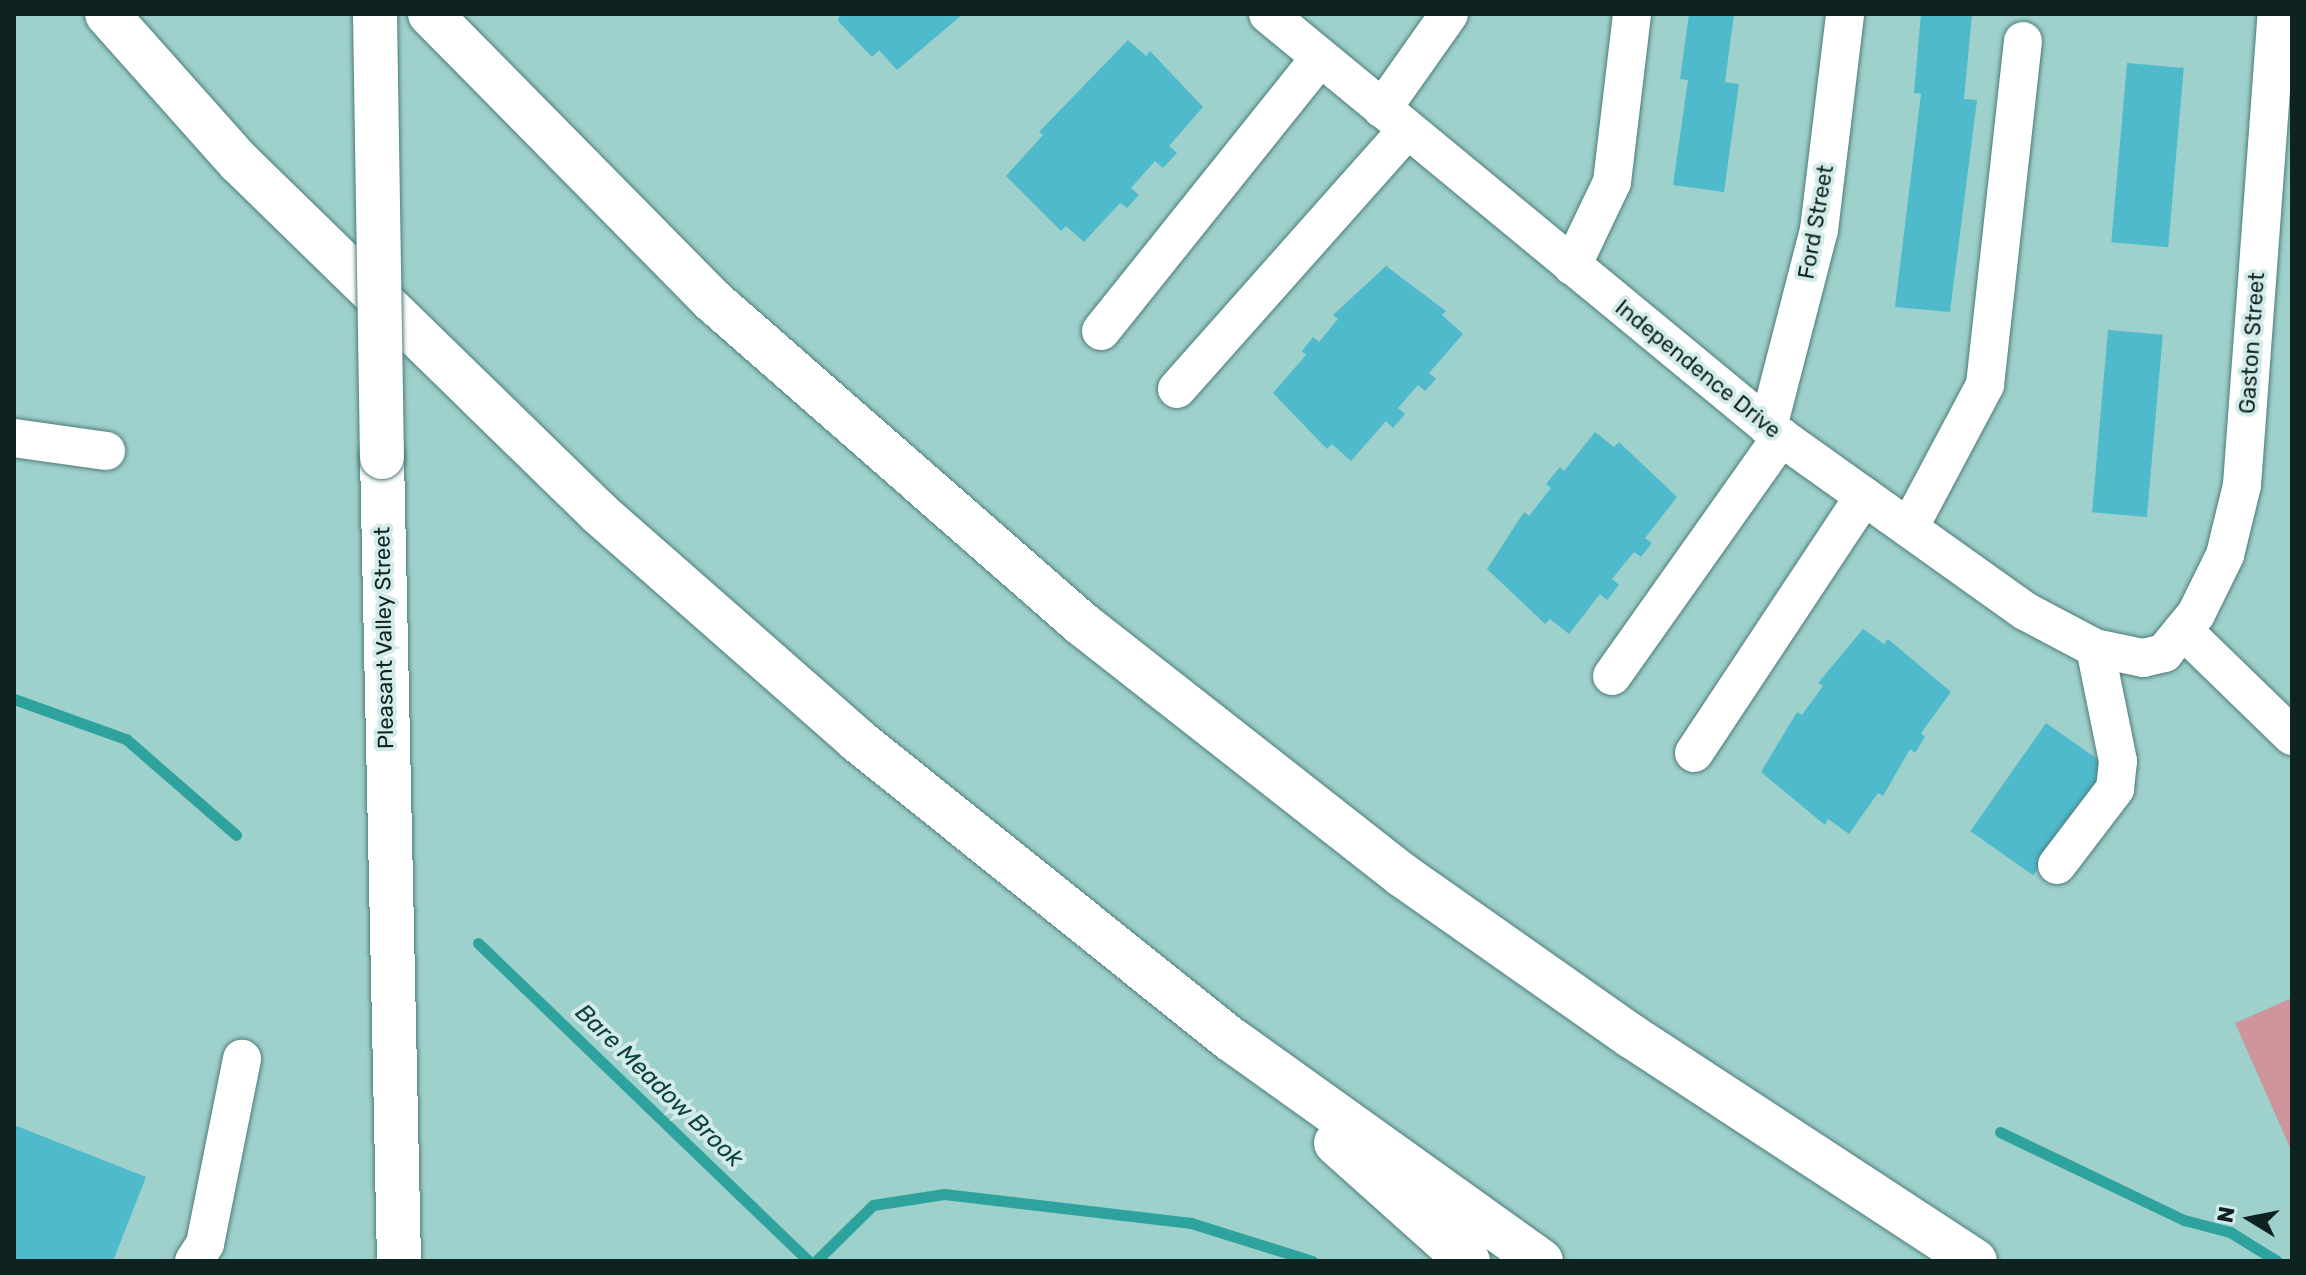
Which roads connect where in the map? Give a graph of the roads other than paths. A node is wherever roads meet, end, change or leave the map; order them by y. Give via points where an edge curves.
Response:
1 (107, 14) edge
2 (375, 14) edge
3 (430, 14) edge
4 (1449, 14) edge
5 (1632, 14) edge
6 (1845, 14) edge
7 (2277, 14) edge
8 (1271, 15) edge
9 (2023, 41) dead end
10 (1320, 58) junction
11 (1394, 119) junction
12 (1572, 266) junction
13 (1101, 331) dead end
14 (1177, 389) dead end
15 (1774, 432) junction
16 (14, 438) edge
17 (106, 451) dead end
18 (1864, 496) junction
19 (1909, 528) junction
20 (2174, 642) junction
21 (2095, 648) junction
22 (1612, 676) dead end
23 (2275, 706) edge
24 (2292, 736) edge
25 (1694, 753) dead end
26 (2057, 865) dead end
27 (1232, 1040) junction
28 (242, 1059) dead end
29 (194, 1261) edge
30 (399, 1261) edge
31 (1468, 1261) edge
32 (1541, 1261) edge
33 (1975, 1261) edge

1 - 27 main road via 239,162 599,513 857,740
2 - 30 main road, Pleasant Valley Street, bridge
3 - 33 main road via 713,301 1082,624 1402,875 1631,1036
4 - 11 street
5 - 12 street via 1612,182
6 - 15 street, Ford Street via 1819,230
7 - 20 street, Gaston Street via 2242,485 2225,555
8 - 10 street, Independence Drive
9 - 19 street via 1985,385
10 - 11 street, Independence Drive
10 - 13 street
11 - 12 street, Independence Drive
11 - 14 street
12 - 15 street, Independence Drive
15 - 18 street, Independence Drive
15 - 22 street
16 - 17 street
18 - 19 street, Independence Drive
18 - 25 street
19 - 21 street, Independence Drive via 2025,611
20 - 21 street, Independence Drive via 2143,658
20 - 23 street
21 - 26 street via 2118,761 2115,789
23 - 24 street
27 - 31 main road
27 - 32 main road
28 - 29 street via 205,1244

